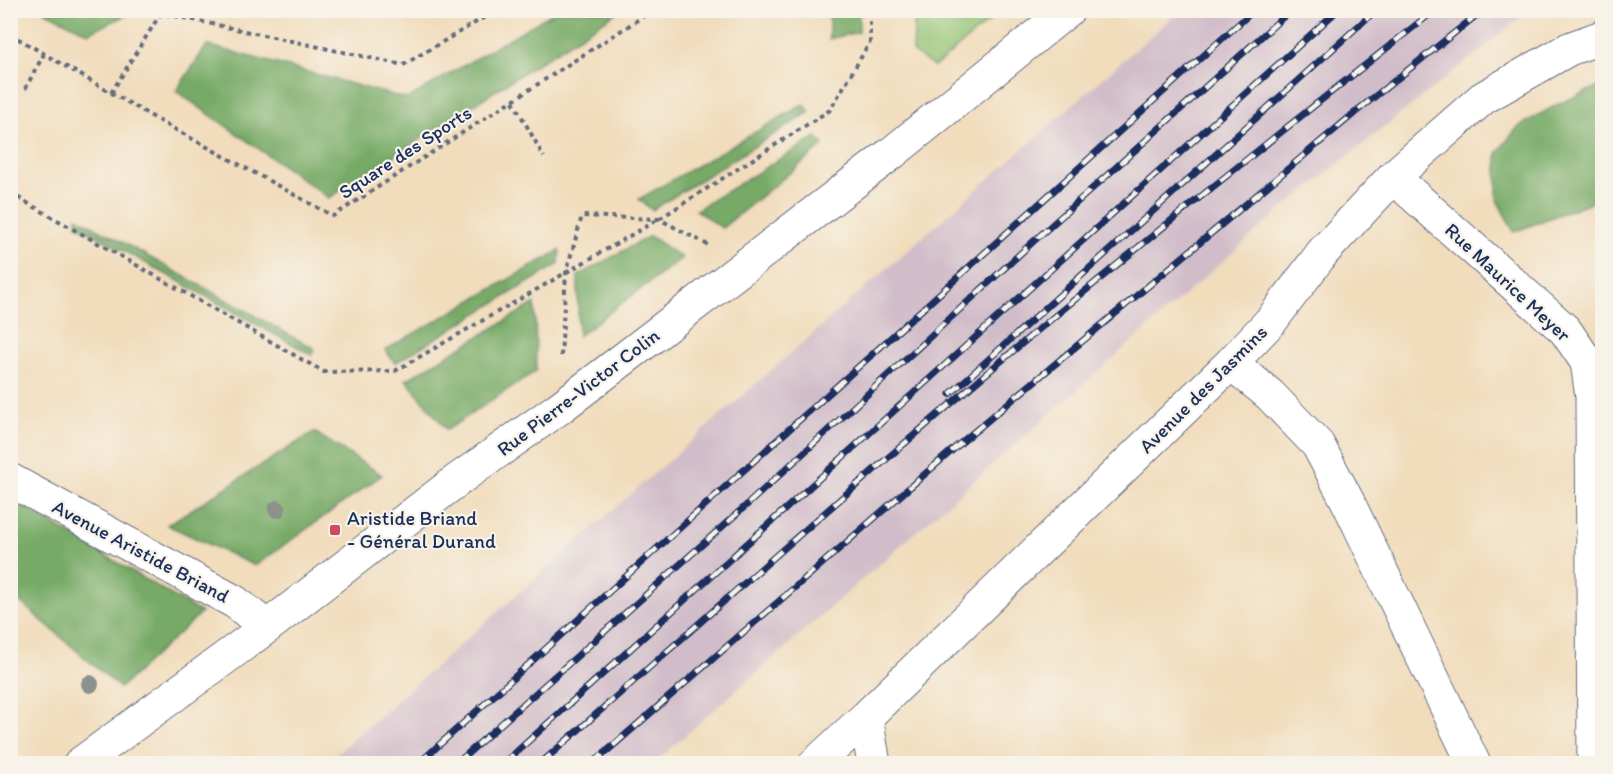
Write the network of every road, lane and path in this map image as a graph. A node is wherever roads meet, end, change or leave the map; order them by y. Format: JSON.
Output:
{"nodes":[{"id":1,"x":496,"y":10,"type":"edge"},
{"id":2,"x":653,"y":10,"type":"edge"},
{"id":3,"x":870,"y":10,"type":"edge"},
{"id":4,"x":1068,"y":10,"type":"edge"},
{"id":5,"x":10,"y":34,"type":"edge"},
{"id":6,"x":1602,"y":37,"type":"edge"},
{"id":7,"x":44,"y":54,"type":"junction"},
{"id":8,"x":25,"y":89,"type":"dead end"},
{"id":9,"x":111,"y":93,"type":"junction"},
{"id":10,"x":513,"y":101,"type":"junction"},
{"id":11,"x":544,"y":157,"type":"dead end"},
{"id":12,"x":1393,"y":177,"type":"junction"},
{"id":13,"x":10,"y":193,"type":"edge"},
{"id":14,"x":659,"y":219,"type":"junction"},
{"id":15,"x":746,"y":264,"type":"junction"},
{"id":16,"x":566,"y":273,"type":"junction"},
{"id":17,"x":1231,"y":363,"type":"junction"},
{"id":18,"x":558,"y":409,"type":"junction"},
{"id":19,"x":10,"y":480,"type":"edge"},
{"id":20,"x":267,"y":627,"type":"junction"},
{"id":21,"x":866,"y":717,"type":"junction"},
{"id":22,"x":80,"y":764,"type":"edge"},
{"id":23,"x":815,"y":764,"type":"edge"},
{"id":24,"x":874,"y":764,"type":"edge"},
{"id":25,"x":1474,"y":764,"type":"edge"},
{"id":26,"x":1594,"y":764,"type":"edge"}],
"edges":[{"from":1,"to":9,"type":"path"},
{"from":2,"to":10,"type":"path","name":"Square des Sports"},
{"from":3,"to":14,"type":"path"},
{"from":4,"to":15,"type":"street","name":"Rue Pierre-Victor Colin"},
{"from":5,"to":7,"type":"path","name":"Square des Sports"},
{"from":6,"to":12,"type":"street","name":"Avenue des Jasmins"},
{"from":7,"to":8,"type":"path"},
{"from":7,"to":9,"type":"path","name":"Square des Sports"},
{"from":9,"to":10,"type":"path","name":"Square des Sports"},
{"from":10,"to":11,"type":"path"},
{"from":12,"to":17,"type":"street","name":"Avenue des Jasmins"},
{"from":12,"to":26,"type":"street","name":"Rue Maurice Meyer"},
{"from":13,"to":16,"type":"path"},
{"from":14,"to":15,"type":"path"},
{"from":14,"to":16,"type":"path"},
{"from":14,"to":16,"type":"path"},
{"from":15,"to":18,"type":"street","name":"Rue Pierre-Victor Colin"},
{"from":16,"to":18,"type":"path"},
{"from":17,"to":21,"type":"street","name":"Avenue des Jasmins"},
{"from":17,"to":25,"type":"street"},
{"from":18,"to":20,"type":"street","name":"Rue Pierre-Victor Colin"},
{"from":19,"to":20,"type":"street","name":"Avenue Aristide Briand"},
{"from":20,"to":22,"type":"street","name":"Rue Pierre-Victor Colin"},
{"from":21,"to":23,"type":"street","name":"Avenue des Jasmins"},
{"from":21,"to":24,"type":"street"}]}
